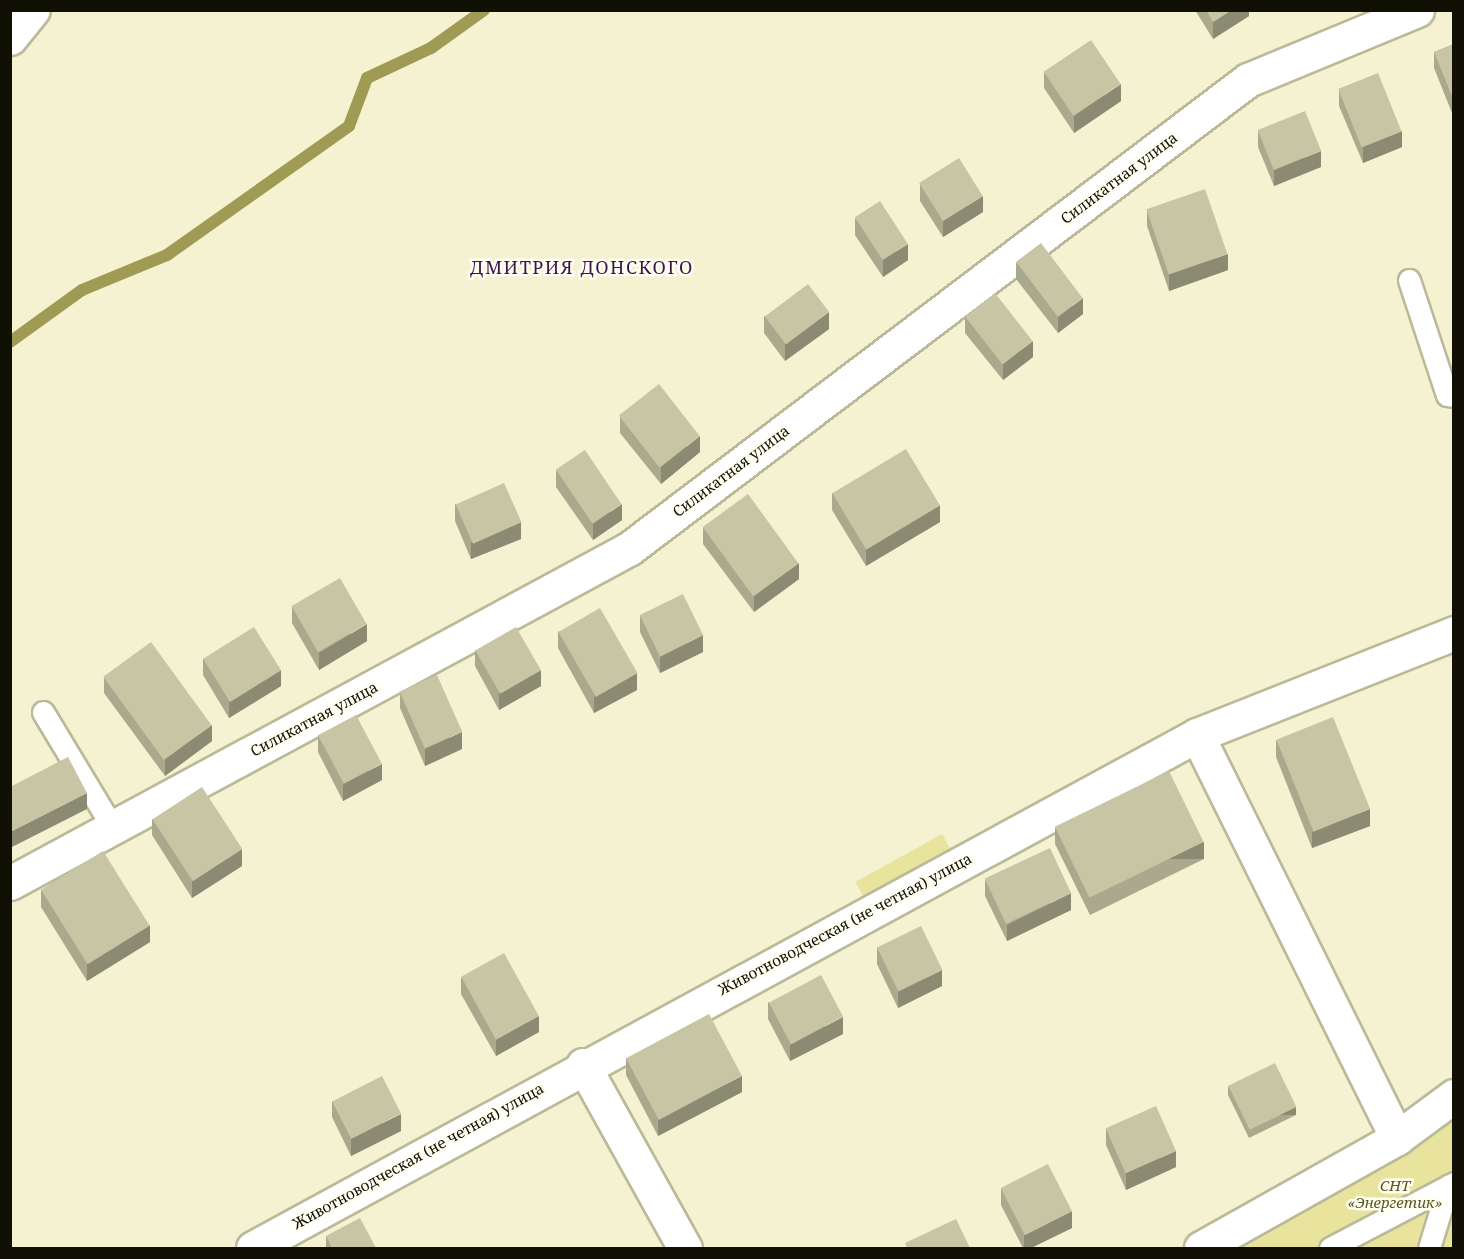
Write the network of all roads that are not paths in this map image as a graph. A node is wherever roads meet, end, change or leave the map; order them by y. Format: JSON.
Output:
{"nodes":[{"id":1,"x":33,"y":10,"type":"edge"},
{"id":2,"x":1417,"y":10,"type":"edge"},
{"id":3,"x":10,"y":38,"type":"edge"},
{"id":4,"x":1409,"y":280,"type":"dead end"},
{"id":5,"x":1454,"y":396,"type":"edge"},
{"id":6,"x":1454,"y":633,"type":"edge"},
{"id":7,"x":43,"y":712,"type":"dead end"},
{"id":8,"x":1197,"y":735,"type":"junction"},
{"id":9,"x":113,"y":828,"type":"junction"},
{"id":10,"x":10,"y":883,"type":"edge"},
{"id":11,"x":582,"y":1065,"type":"junction"},
{"id":12,"x":1454,"y":1096,"type":"edge"},
{"id":13,"x":1397,"y":1138,"type":"junction"},
{"id":14,"x":1451,"y":1185,"type":"edge"},
{"id":15,"x":253,"y":1248,"type":"edge"},
{"id":16,"x":685,"y":1248,"type":"edge"},
{"id":17,"x":1201,"y":1248,"type":"edge"},
{"id":18,"x":1330,"y":1248,"type":"edge"},
{"id":19,"x":1429,"y":1248,"type":"edge"}],
"edges":[{"from":1,"to":3,"type":"street"},
{"from":2,"to":9,"type":"street","name":"Силикатная улица"},
{"from":4,"to":5,"type":"lane"},
{"from":6,"to":8,"type":"street","name":"Животноводческая (не четная) улица"},
{"from":7,"to":9,"type":"lane"},
{"from":8,"to":11,"type":"street","name":"Животноводческая (не четная) улица"},
{"from":8,"to":13,"type":"street"},
{"from":9,"to":10,"type":"street","name":"Силикатная улица"},
{"from":11,"to":15,"type":"street","name":"Животноводческая (не четная) улица"},
{"from":11,"to":16,"type":"street"},
{"from":12,"to":13,"type":"street"},
{"from":13,"to":17,"type":"street"},
{"from":14,"to":18,"type":"lane"},
{"from":14,"to":19,"type":"lane"}]}
